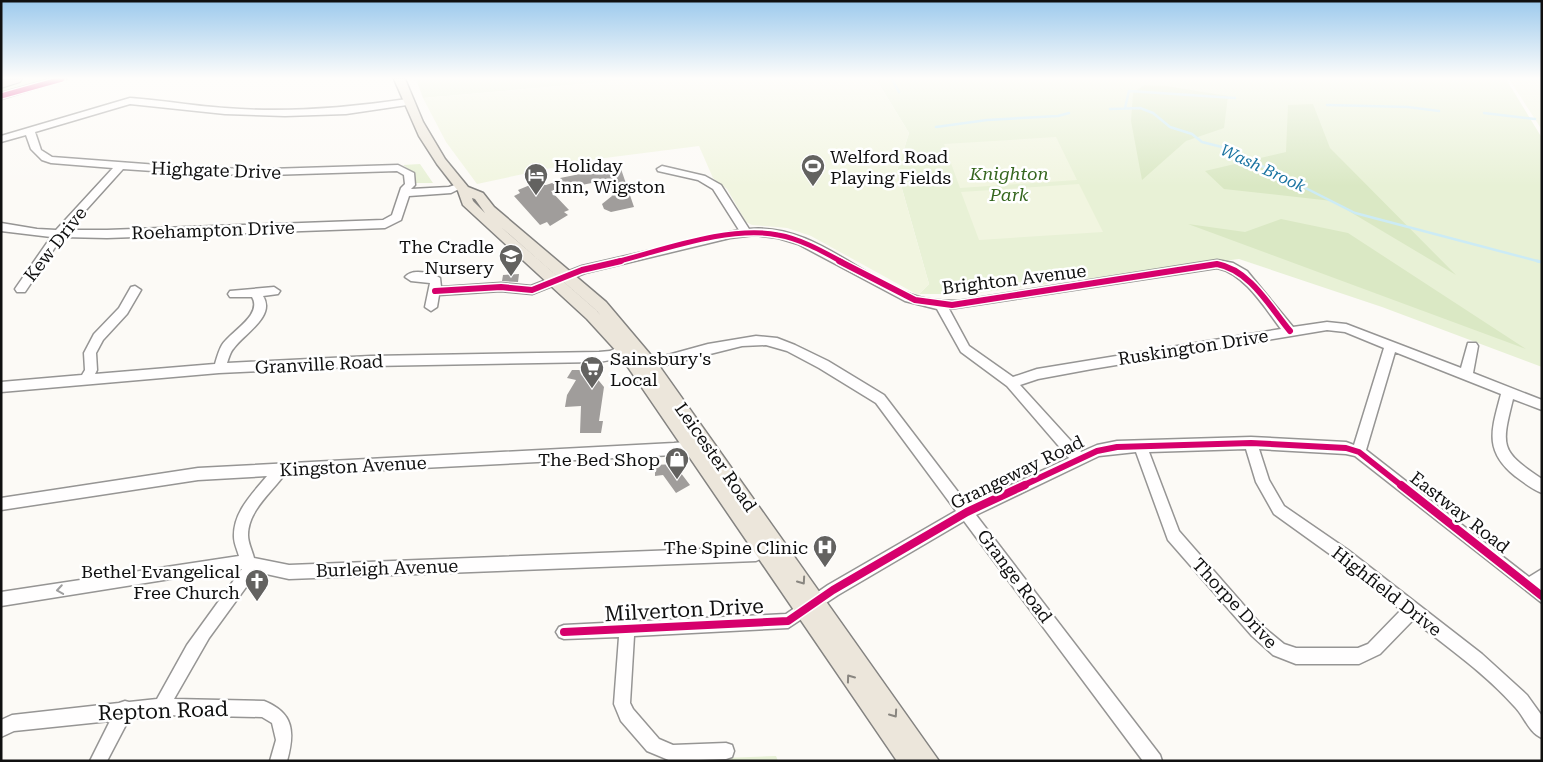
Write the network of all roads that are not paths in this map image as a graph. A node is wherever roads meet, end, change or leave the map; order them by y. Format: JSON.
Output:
{"nodes":[{"id":1,"x":83,"y":115,"type":"edge"},
{"id":2,"x":413,"y":115,"type":"edge"},
{"id":3,"x":30,"y":130,"type":"junction"},
{"id":4,"x":1,"y":139,"type":"edge"},
{"id":5,"x":120,"y":166,"type":"junction"},
{"id":6,"x":662,"y":169,"type":"dead end"},
{"id":7,"x":459,"y":185,"type":"junction"},
{"id":8,"x":407,"y":189,"type":"junction"},
{"id":9,"x":1,"y":227,"type":"edge"},
{"id":10,"x":745,"y":230,"type":"junction"},
{"id":11,"x":59,"y":234,"type":"junction"},
{"id":12,"x":407,"y":276,"type":"dead end"},
{"id":13,"x":560,"y":278,"type":"junction"},
{"id":14,"x":20,"y":289,"type":"dead end"},
{"id":15,"x":135,"y":290,"type":"dead end"},
{"id":16,"x":274,"y":291,"type":"dead end"},
{"id":17,"x":435,"y":292,"type":"junction"},
{"id":18,"x":255,"y":293,"type":"junction"},
{"id":19,"x":234,"y":294,"type":"dead end"},
{"id":20,"x":942,"y":305,"type":"junction"},
{"id":21,"x":431,"y":307,"type":"dead end"},
{"id":22,"x":1290,"y":331,"type":"junction"},
{"id":23,"x":1472,"y":346,"type":"dead end"},
{"id":24,"x":629,"y":347,"type":"junction"},
{"id":25,"x":1390,"y":347,"type":"junction"},
{"id":26,"x":650,"y":364,"type":"junction"},
{"id":27,"x":220,"y":368,"type":"junction"},
{"id":28,"x":1466,"y":376,"type":"junction"},
{"id":29,"x":86,"y":380,"type":"junction"},
{"id":30,"x":1011,"y":383,"type":"junction"},
{"id":31,"x":1,"y":387,"type":"edge"},
{"id":32,"x":1508,"y":392,"type":"junction"},
{"id":33,"x":1542,"y":405,"type":"edge"},
{"id":34,"x":698,"y":443,"type":"junction"},
{"id":35,"x":1251,"y":443,"type":"junction"},
{"id":36,"x":1140,"y":446,"type":"junction"},
{"id":37,"x":1359,"y":452,"type":"junction"},
{"id":38,"x":1078,"y":458,"type":"junction"},
{"id":39,"x":280,"y":470,"type":"junction"},
{"id":40,"x":1542,"y":487,"type":"edge"},
{"id":41,"x":1,"y":504,"type":"edge"},
{"id":42,"x":967,"y":512,"type":"junction"},
{"id":43,"x":769,"y":547,"type":"junction"},
{"id":44,"x":251,"y":563,"type":"junction"},
{"id":45,"x":1535,"y":581,"type":"edge"},
{"id":46,"x":1542,"y":596,"type":"edge"},
{"id":47,"x":1,"y":599,"type":"edge"},
{"id":48,"x":809,"y":606,"type":"junction"},
{"id":49,"x":1412,"y":610,"type":"junction"},
{"id":50,"x":627,"y":629,"type":"junction"},
{"id":51,"x":564,"y":632,"type":"dead end"},
{"id":52,"x":162,"y":707,"type":"junction"},
{"id":53,"x":125,"y":709,"type":"junction"},
{"id":54,"x":1,"y":729,"type":"edge"},
{"id":55,"x":1542,"y":730,"type":"edge"},
{"id":56,"x":726,"y":751,"type":"dead end"},
{"id":57,"x":98,"y":761,"type":"edge"},
{"id":58,"x":278,"y":761,"type":"edge"},
{"id":59,"x":909,"y":761,"type":"edge"},
{"id":60,"x":929,"y":761,"type":"edge"},
{"id":61,"x":1154,"y":761,"type":"edge"}],
"edges":[{"from":1,"to":3,"type":"street"},
{"from":2,"to":7,"type":"main road","name":"Leicester Road"},
{"from":3,"to":4,"type":"street"},
{"from":3,"to":5,"type":"street","name":"Highgate Drive"},
{"from":5,"to":8,"type":"street","name":"Highgate Drive"},
{"from":5,"to":11,"type":"street","name":"Kew Drive"},
{"from":6,"to":10,"type":"street"},
{"from":7,"to":8,"type":"street"},
{"from":7,"to":13,"type":"main road","name":"Leicester Road"},
{"from":8,"to":11,"type":"street","name":"Roehampton Drive"},
{"from":9,"to":11,"type":"street","name":"Roehampton Drive"},
{"from":10,"to":13,"type":"street","name":"Brighton Avenue"},
{"from":10,"to":20,"type":"street","name":"Brighton Avenue"},
{"from":11,"to":14,"type":"street","name":"Kew Drive"},
{"from":12,"to":17,"type":"street"},
{"from":13,"to":17,"type":"street","name":"Brighton Avenue"},
{"from":13,"to":24,"type":"main road","name":"Leicester Road"},
{"from":15,"to":29,"type":"street"},
{"from":16,"to":18,"type":"street"},
{"from":17,"to":21,"type":"street"},
{"from":18,"to":19,"type":"street"},
{"from":18,"to":27,"type":"street"},
{"from":20,"to":22,"type":"street","name":"Brighton Avenue"},
{"from":20,"to":30,"type":"street"},
{"from":22,"to":25,"type":"street","name":"Ruskington Drive"},
{"from":22,"to":30,"type":"street","name":"Ruskington Drive"},
{"from":23,"to":28,"type":"street"},
{"from":24,"to":26,"type":"main road","name":"Leicester Road"},
{"from":24,"to":27,"type":"street","name":"Granville Road"},
{"from":24,"to":34,"type":"main road","name":"Leicester Road"},
{"from":25,"to":28,"type":"street","name":"Ruskington Drive"},
{"from":25,"to":37,"type":"street"},
{"from":26,"to":34,"type":"main road","name":"Leicester Road"},
{"from":26,"to":42,"type":"street","name":"Grange Road"},
{"from":27,"to":29,"type":"street","name":"Granville Road"},
{"from":28,"to":32,"type":"street","name":"Ruskington Drive"},
{"from":29,"to":31,"type":"street","name":"Granville Road"},
{"from":30,"to":38,"type":"street"},
{"from":32,"to":33,"type":"street","name":"Ruskington Drive"},
{"from":32,"to":40,"type":"street"},
{"from":34,"to":39,"type":"street","name":"Kingston Avenue"},
{"from":34,"to":43,"type":"main road","name":"Leicester Road"},
{"from":35,"to":36,"type":"street","name":"Grangeway Road"},
{"from":35,"to":37,"type":"street","name":"Grangeway Road"},
{"from":35,"to":49,"type":"street","name":"Highfield Drive"},
{"from":36,"to":38,"type":"street","name":"Grangeway Road"},
{"from":36,"to":49,"type":"street","name":"Thorpe Drive"},
{"from":37,"to":45,"type":"street","name":"Eastway Road"},
{"from":38,"to":42,"type":"street","name":"Grangeway Road"},
{"from":39,"to":41,"type":"street","name":"Kingston Avenue"},
{"from":39,"to":44,"type":"street"},
{"from":42,"to":48,"type":"street","name":"Grangeway Road"},
{"from":42,"to":61,"type":"street","name":"Grange Road"},
{"from":43,"to":44,"type":"street","name":"Burleigh Avenue"},
{"from":43,"to":48,"type":"main road","name":"Leicester Road"},
{"from":44,"to":47,"type":"street","name":"Burleigh Avenue","one_way":true},
{"from":44,"to":52,"type":"street"},
{"from":45,"to":46,"type":"street","name":"Eastway Road"},
{"from":48,"to":50,"type":"street","name":"Milverton Drive"},
{"from":59,"to":48,"type":"main road","name":"Leicester Road","one_way":true},
{"from":48,"to":60,"type":"main road","name":"Leicester Road","one_way":true},
{"from":49,"to":55,"type":"street","name":"Highfield Drive"},
{"from":50,"to":51,"type":"street","name":"Milverton Drive"},
{"from":50,"to":56,"type":"street"},
{"from":52,"to":53,"type":"street","name":"Repton Road"},
{"from":52,"to":58,"type":"street","name":"Repton Road"},
{"from":53,"to":54,"type":"street","name":"Repton Road"},
{"from":53,"to":57,"type":"street"}]}
